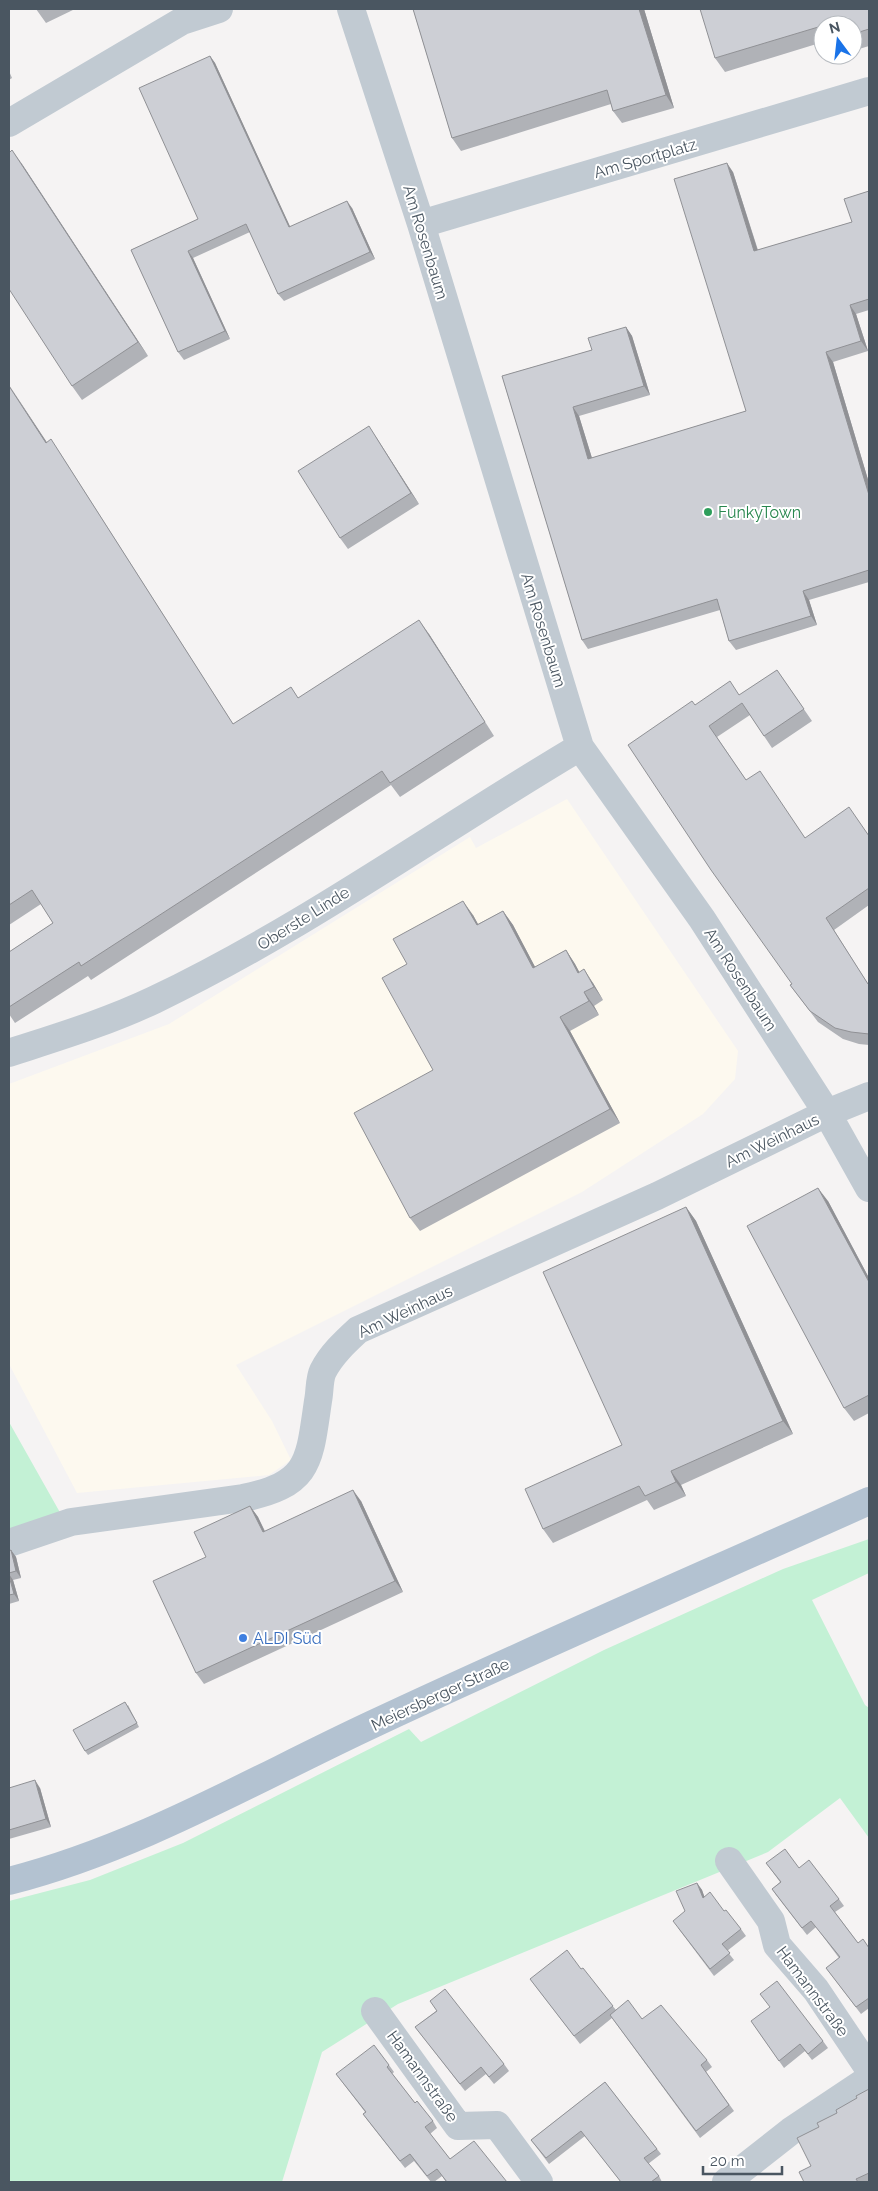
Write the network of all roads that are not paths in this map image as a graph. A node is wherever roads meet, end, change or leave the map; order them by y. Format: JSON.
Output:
{"nodes":[{"id":1,"x":219,"y":9,"type":"edge"},
{"id":2,"x":351,"y":9,"type":"edge"},
{"id":3,"x":869,"y":91,"type":"edge"},
{"id":4,"x":9,"y":123,"type":"edge"},
{"id":5,"x":420,"y":224,"type":"junction"},
{"id":6,"x":580,"y":747,"type":"junction"},
{"id":7,"x":9,"y":1053,"type":"edge"},
{"id":8,"x":869,"y":1096,"type":"edge"},
{"id":9,"x":827,"y":1113,"type":"junction"},
{"id":10,"x":869,"y":1188,"type":"edge"},
{"id":11,"x":869,"y":1501,"type":"edge"},
{"id":12,"x":9,"y":1543,"type":"edge"},
{"id":13,"x":729,"y":1861,"type":"dead end"},
{"id":14,"x":9,"y":1880,"type":"edge"},
{"id":15,"x":375,"y":2010,"type":"dead end"},
{"id":16,"x":869,"y":2069,"type":"edge"},
{"id":17,"x":869,"y":2079,"type":"edge"},
{"id":18,"x":539,"y":2182,"type":"edge"},
{"id":19,"x":726,"y":2182,"type":"edge"}],
"edges":[{"from":1,"to":4,"type":"street"},
{"from":2,"to":5,"type":"street","name":"Am Rosenbaum"},
{"from":3,"to":5,"type":"street","name":"Am Sportplatz"},
{"from":5,"to":6,"type":"street","name":"Am Rosenbaum"},
{"from":6,"to":7,"type":"street","name":"Oberste Linde"},
{"from":6,"to":9,"type":"street","name":"Am Rosenbaum"},
{"from":8,"to":9,"type":"street","name":"Am Weinhaus"},
{"from":9,"to":10,"type":"street","name":"Am Rosenbaum"},
{"from":9,"to":12,"type":"street","name":"Am Weinhaus"},
{"from":11,"to":14,"type":"main road","name":"Meiersberger Straße"},
{"from":13,"to":16,"type":"street","name":"Hamannstraße"},
{"from":15,"to":18,"type":"street","name":"Hamannstraße"},
{"from":17,"to":19,"type":"street"}]}
